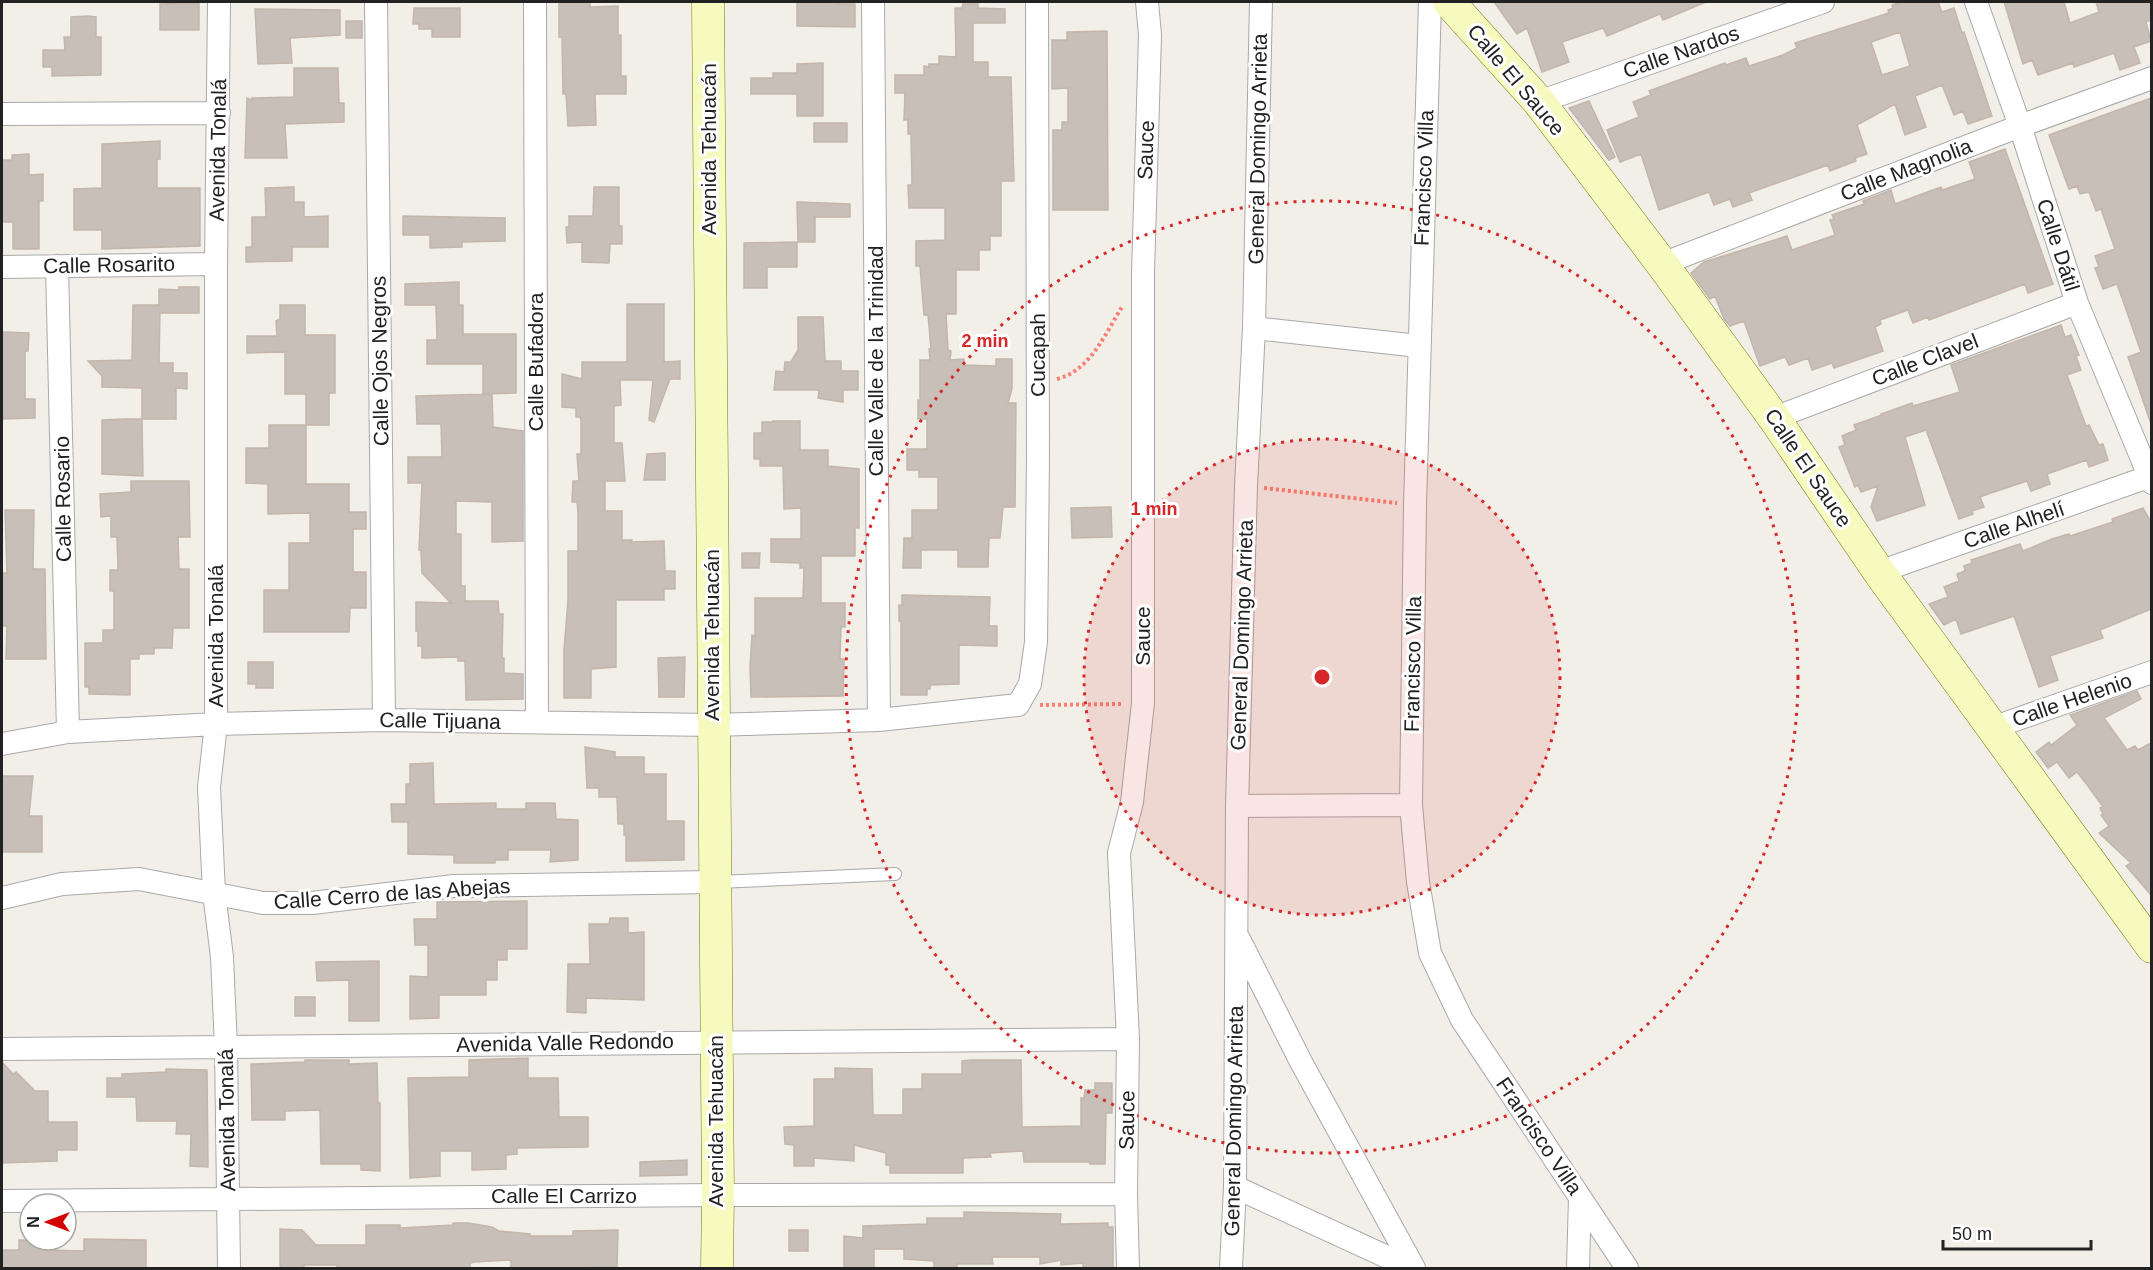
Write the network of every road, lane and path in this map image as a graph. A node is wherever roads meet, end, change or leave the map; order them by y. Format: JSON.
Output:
{"nodes":[{"id":1,"x":219,"y":2,"type":"edge"},
{"id":2,"x":376,"y":2,"type":"edge"},
{"id":3,"x":535,"y":2,"type":"edge"},
{"id":4,"x":708,"y":2,"type":"edge"},
{"id":5,"x":873,"y":2,"type":"edge"},
{"id":6,"x":1037,"y":2,"type":"edge"},
{"id":7,"x":1147,"y":2,"type":"edge"},
{"id":8,"x":1261,"y":2,"type":"edge"},
{"id":9,"x":1430,"y":2,"type":"edge"},
{"id":10,"x":1449,"y":2,"type":"edge"},
{"id":11,"x":1823,"y":2,"type":"edge"},
{"id":12,"x":1976,"y":2,"type":"edge"},
{"id":13,"x":2151,"y":78,"type":"edge"},
{"id":14,"x":1539,"y":102,"type":"junction"},
{"id":15,"x":219,"y":112,"type":"junction"},
{"id":16,"x":2,"y":114,"type":"edge"},
{"id":17,"x":2020,"y":126,"type":"junction"},
{"id":18,"x":216,"y":264,"type":"junction"},
{"id":19,"x":1662,"y":264,"type":"junction"},
{"id":20,"x":57,"y":266,"type":"junction"},
{"id":21,"x":2,"y":267,"type":"edge"},
{"id":22,"x":1143,"y":273,"type":"junction"},
{"id":23,"x":2077,"y":303,"type":"junction"},
{"id":24,"x":1254,"y":328,"type":"junction"},
{"id":25,"x":1419,"y":346,"type":"junction"},
{"id":26,"x":1038,"y":383,"type":"junction"},
{"id":27,"x":1774,"y":418,"type":"junction"},
{"id":28,"x":2150,"y":480,"type":"edge"},
{"id":29,"x":1246,"y":486,"type":"junction"},
{"id":30,"x":1415,"y":505,"type":"junction"},
{"id":31,"x":1879,"y":572,"type":"junction"},
{"id":32,"x":2151,"y":672,"type":"edge"},
{"id":33,"x":1143,"y":703,"type":"junction"},
{"id":34,"x":1018,"y":705,"type":"junction"},
{"id":35,"x":384,"y":720,"type":"junction"},
{"id":36,"x":879,"y":720,"type":"junction"},
{"id":37,"x":537,"y":722,"type":"junction"},
{"id":38,"x":216,"y":724,"type":"junction"},
{"id":39,"x":712,"y":725,"type":"junction"},
{"id":40,"x":1992,"y":728,"type":"junction"},
{"id":41,"x":68,"y":732,"type":"junction"},
{"id":42,"x":2,"y":744,"type":"edge"},
{"id":43,"x":1411,"y":805,"type":"junction"},
{"id":44,"x":1237,"y":806,"type":"junction"},
{"id":45,"x":895,"y":874,"type":"dead end"},
{"id":46,"x":714,"y":882,"type":"junction"},
{"id":47,"x":213,"y":893,"type":"junction"},
{"id":48,"x":2,"y":898,"type":"edge"},
{"id":49,"x":1237,"y":935,"type":"junction"},
{"id":50,"x":2151,"y":947,"type":"edge"},
{"id":51,"x":1128,"y":1039,"type":"junction"},
{"id":52,"x":716,"y":1042,"type":"junction"},
{"id":53,"x":226,"y":1047,"type":"junction"},
{"id":54,"x":2,"y":1049,"type":"edge"},
{"id":55,"x":1234,"y":1187,"type":"junction"},
{"id":56,"x":1126,"y":1194,"type":"junction"},
{"id":57,"x":718,"y":1195,"type":"junction"},
{"id":58,"x":1580,"y":1197,"type":"junction"},
{"id":59,"x":229,"y":1199,"type":"junction"},
{"id":60,"x":2,"y":1201,"type":"edge"},
{"id":61,"x":229,"y":1269,"type":"edge"},
{"id":62,"x":717,"y":1269,"type":"edge"},
{"id":63,"x":1128,"y":1269,"type":"edge"},
{"id":64,"x":1231,"y":1269,"type":"edge"},
{"id":65,"x":1412,"y":1269,"type":"edge"},
{"id":66,"x":1578,"y":1269,"type":"edge"},
{"id":67,"x":1627,"y":1269,"type":"edge"}],
"edges":[{"from":1,"to":15,"type":"street","name":"Avenida Tonalá"},
{"from":2,"to":35,"type":"street","name":"Calle Ojos Negros"},
{"from":3,"to":37,"type":"street","name":"Calle Bufadora"},
{"from":4,"to":39,"type":"street","name":"Avenida Tehuacán"},
{"from":5,"to":36,"type":"street","name":"Calle Valle de la Trinidad"},
{"from":6,"to":26,"type":"street","name":"Cucapah"},
{"from":7,"to":22,"type":"street","name":"Sauce"},
{"from":8,"to":24,"type":"street","name":"General Domingo Arrieta"},
{"from":9,"to":25,"type":"street","name":"Francisco Villa"},
{"from":10,"to":14,"type":"street","name":"Calle El Sauce"},
{"from":11,"to":14,"type":"street","name":"Calle Nardos"},
{"from":12,"to":17,"type":"street","name":"Calle Dátil"},
{"from":13,"to":17,"type":"street","name":"Calle Magnolia"},
{"from":14,"to":19,"type":"street","name":"Calle El Sauce"},
{"from":15,"to":16,"type":"street"},
{"from":15,"to":18,"type":"street","name":"Avenida Tonalá"},
{"from":17,"to":19,"type":"street","name":"Calle Magnolia"},
{"from":17,"to":23,"type":"street","name":"Calle Dátil"},
{"from":18,"to":20,"type":"street","name":"Calle Rosarito"},
{"from":18,"to":38,"type":"street","name":"Avenida Tonalá"},
{"from":19,"to":27,"type":"street","name":"Calle El Sauce"},
{"from":20,"to":21,"type":"street","name":"Calle Rosarito"},
{"from":20,"to":41,"type":"street","name":"Calle Rosario"},
{"from":22,"to":26,"type":"path"},
{"from":22,"to":33,"type":"street","name":"Sauce"},
{"from":23,"to":27,"type":"street","name":"Calle Clavel"},
{"from":23,"to":28,"type":"street","name":"Calle Dátil"},
{"from":24,"to":25,"type":"street"},
{"from":24,"to":29,"type":"street","name":"General Domingo Arrieta"},
{"from":25,"to":30,"type":"street","name":"Francisco Villa"},
{"from":26,"to":34,"type":"street","name":"Cucapah"},
{"from":27,"to":31,"type":"street","name":"Calle El Sauce"},
{"from":28,"to":31,"type":"street","name":"Calle Alhelí"},
{"from":29,"to":30,"type":"path"},
{"from":29,"to":44,"type":"street","name":"General Domingo Arrieta"},
{"from":30,"to":43,"type":"street","name":"Francisco Villa"},
{"from":31,"to":40,"type":"street","name":"Calle El Sauce"},
{"from":32,"to":40,"type":"street","name":"Calle Helenio"},
{"from":33,"to":34,"type":"path"},
{"from":33,"to":51,"type":"street","name":"Sauce"},
{"from":34,"to":36,"type":"street","name":"Calle Tijuana"},
{"from":35,"to":37,"type":"street","name":"Calle Tijuana"},
{"from":35,"to":38,"type":"street","name":"Calle Tijuana"},
{"from":36,"to":39,"type":"street","name":"Calle Tijuana"},
{"from":37,"to":39,"type":"street","name":"Calle Tijuana"},
{"from":38,"to":41,"type":"street","name":"Calle Tijuana"},
{"from":38,"to":47,"type":"street","name":"Avenida Tonalá"},
{"from":39,"to":46,"type":"street","name":"Avenida Tehuacán"},
{"from":40,"to":50,"type":"street","name":"Calle El Sauce"},
{"from":41,"to":42,"type":"street","name":"Calle Tijuana"},
{"from":43,"to":44,"type":"street"},
{"from":43,"to":58,"type":"street","name":"Francisco Villa"},
{"from":44,"to":49,"type":"street","name":"General Domingo Arrieta"},
{"from":45,"to":46,"type":"lane"},
{"from":46,"to":47,"type":"street","name":"Calle Cerro de las Abejas"},
{"from":46,"to":52,"type":"street","name":"Avenida Tehuacán"},
{"from":47,"to":48,"type":"street","name":"Calle Cerro de las Abejas"},
{"from":47,"to":53,"type":"street","name":"Avenida Tonalá"},
{"from":49,"to":55,"type":"street","name":"General Domingo Arrieta"},
{"from":49,"to":65,"type":"street"},
{"from":51,"to":52,"type":"street","name":"Avenida Valle Redondo"},
{"from":51,"to":56,"type":"street","name":"Sauce"},
{"from":52,"to":53,"type":"street","name":"Avenida Valle Redondo"},
{"from":52,"to":57,"type":"street","name":"Avenida Tehuacán"},
{"from":53,"to":54,"type":"street","name":"Avenida Valle Redondo"},
{"from":53,"to":59,"type":"street","name":"Avenida Tonalá"},
{"from":55,"to":64,"type":"street","name":"General Domingo Arrieta"},
{"from":55,"to":65,"type":"street"},
{"from":56,"to":57,"type":"street","name":"Calle El Carrizo"},
{"from":56,"to":63,"type":"street","name":"Sauce"},
{"from":57,"to":59,"type":"street","name":"Calle El Carrizo"},
{"from":57,"to":62,"type":"street","name":"Avenida Tehuacán"},
{"from":58,"to":66,"type":"street"},
{"from":58,"to":67,"type":"street","name":"Francisco Villa"},
{"from":59,"to":60,"type":"street","name":"Calle El Carrizo"},
{"from":59,"to":61,"type":"street","name":"Avenida Tonalá"}]}
